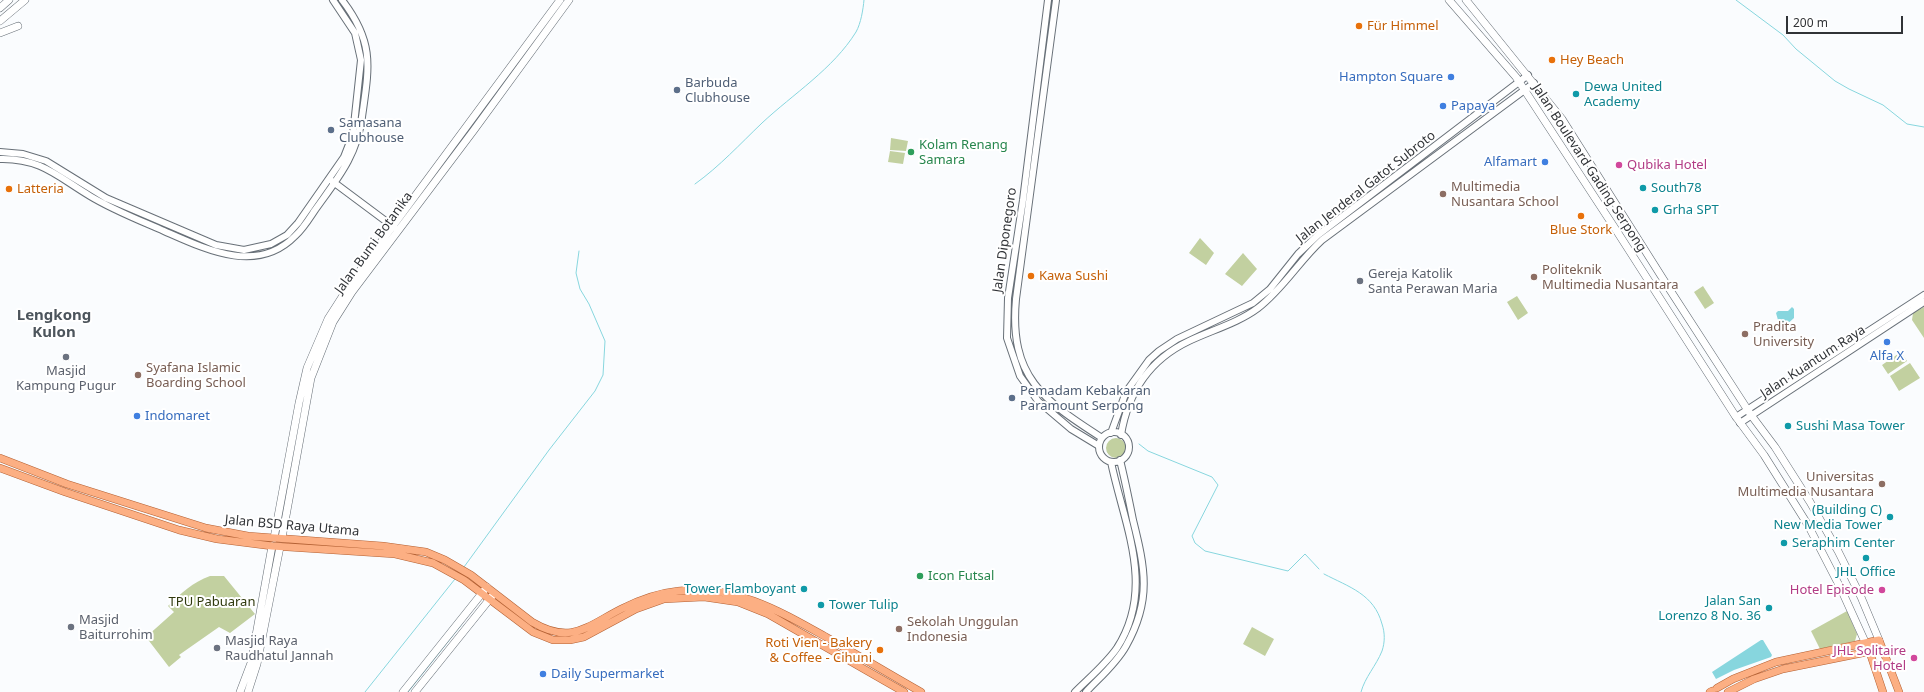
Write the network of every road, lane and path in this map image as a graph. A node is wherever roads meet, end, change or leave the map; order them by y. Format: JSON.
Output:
{"nodes":[{"id":1,"x":9,"y":0,"type":"edge"},
{"id":2,"x":25,"y":0,"type":"edge"},
{"id":3,"x":333,"y":0,"type":"edge"},
{"id":4,"x":342,"y":0,"type":"edge"},
{"id":5,"x":560,"y":0,"type":"edge"},
{"id":6,"x":569,"y":0,"type":"edge"},
{"id":7,"x":1048,"y":0,"type":"edge"},
{"id":8,"x":1056,"y":0,"type":"edge"},
{"id":9,"x":1450,"y":0,"type":"edge"},
{"id":10,"x":1466,"y":0,"type":"edge"},
{"id":11,"x":0,"y":8,"type":"edge"},
{"id":12,"x":0,"y":21,"type":"edge"},
{"id":13,"x":18,"y":26,"type":"dead end"},
{"id":14,"x":0,"y":33,"type":"edge"},
{"id":15,"x":1528,"y":75,"type":"junction"},
{"id":16,"x":1518,"y":83,"type":"junction"},
{"id":17,"x":1534,"y":83,"type":"junction"},
{"id":18,"x":1524,"y":90,"type":"junction"},
{"id":19,"x":471,"y":128,"type":"junction"},
{"id":20,"x":1031,"y":138,"type":"junction"},
{"id":21,"x":1038,"y":139,"type":"junction"},
{"id":22,"x":0,"y":152,"type":"edge"},
{"id":23,"x":0,"y":159,"type":"edge"},
{"id":24,"x":332,"y":181,"type":"junction"},
{"id":25,"x":92,"y":190,"type":"junction"},
{"id":26,"x":88,"y":196,"type":"junction"},
{"id":27,"x":1026,"y":200,"type":"junction"},
{"id":28,"x":396,"y":228,"type":"junction"},
{"id":29,"x":1924,"y":295,"type":"edge"},
{"id":30,"x":1008,"y":298,"type":"junction"},
{"id":31,"x":1016,"y":299,"type":"junction"},
{"id":32,"x":1924,"y":302,"type":"edge"},
{"id":33,"x":1019,"y":353,"type":"junction"},
{"id":34,"x":1011,"y":354,"type":"junction"},
{"id":35,"x":1750,"y":412,"type":"junction"},
{"id":36,"x":1738,"y":420,"type":"junction"},
{"id":37,"x":1111,"y":433,"type":"junction"},
{"id":38,"x":1122,"y":435,"type":"junction"},
{"id":39,"x":1102,"y":438,"type":"junction"},
{"id":40,"x":1099,"y":446,"type":"junction"},
{"id":41,"x":0,"y":458,"type":"edge"},
{"id":42,"x":1120,"y":460,"type":"junction"},
{"id":43,"x":1111,"y":462,"type":"junction"},
{"id":44,"x":0,"y":468,"type":"edge"},
{"id":45,"x":68,"y":484,"type":"junction"},
{"id":46,"x":65,"y":492,"type":"junction"},
{"id":47,"x":1810,"y":502,"type":"junction"},
{"id":48,"x":1808,"y":525,"type":"junction"},
{"id":49,"x":1826,"y":528,"type":"junction"},
{"id":50,"x":278,"y":538,"type":"junction"},
{"id":51,"x":272,"y":546,"type":"junction"},
{"id":52,"x":280,"y":547,"type":"junction"},
{"id":53,"x":1823,"y":553,"type":"junction"},
{"id":54,"x":486,"y":587,"type":"junction"},
{"id":55,"x":481,"y":593,"type":"junction"},
{"id":56,"x":495,"y":593,"type":"junction"},
{"id":57,"x":664,"y":596,"type":"junction"},
{"id":58,"x":490,"y":600,"type":"junction"},
{"id":59,"x":1132,"y":611,"type":"junction"},
{"id":60,"x":1140,"y":613,"type":"junction"},
{"id":61,"x":1879,"y":640,"type":"junction"},
{"id":62,"x":258,"y":643,"type":"junction"},
{"id":63,"x":1866,"y":644,"type":"junction"},
{"id":64,"x":1882,"y":649,"type":"junction"},
{"id":65,"x":1870,"y":652,"type":"junction"},
{"id":66,"x":1077,"y":691,"type":"edge"},
{"id":67,"x":1713,"y":691,"type":"edge"},
{"id":68,"x":240,"y":692,"type":"edge"},
{"id":69,"x":248,"y":692,"type":"edge"},
{"id":70,"x":403,"y":692,"type":"edge"},
{"id":71,"x":415,"y":692,"type":"edge"},
{"id":72,"x":904,"y":692,"type":"edge"},
{"id":73,"x":921,"y":692,"type":"edge"},
{"id":74,"x":1086,"y":692,"type":"edge"},
{"id":75,"x":1728,"y":692,"type":"edge"},
{"id":76,"x":1883,"y":692,"type":"edge"},
{"id":77,"x":1899,"y":692,"type":"edge"}],
"edges":[{"from":1,"to":11,"type":"main road"},
{"from":2,"to":12,"type":"main road"},
{"from":3,"to":24,"type":"street"},
{"from":4,"to":24,"type":"street"},
{"from":5,"to":19,"type":"main road","name":"Jalan Bumi Botanika"},
{"from":6,"to":19,"type":"main road","name":"Jalan Bumi Botanika"},
{"from":7,"to":20,"type":"street","name":"Jalan Diponegoro"},
{"from":8,"to":21,"type":"street","name":"Jalan Diponegoro"},
{"from":9,"to":16,"type":"main road","name":"Jalan Boulevard Gading Serpong"},
{"from":10,"to":15,"type":"main road","name":"Jalan Boulevard Gading Serpong"},
{"from":13,"to":14,"type":"main road"},
{"from":15,"to":16,"type":"street","name":"Jalan Jenderal Gatot Subroto"},
{"from":15,"to":17,"type":"main road","name":"Jalan Boulevard Gading Serpong"},
{"from":16,"to":18,"type":"main road","name":"Jalan Boulevard Gading Serpong"},
{"from":16,"to":37,"type":"street","name":"Jalan Jenderal Gatot Subroto"},
{"from":17,"to":18,"type":"street","name":"Jalan Jenderal Gatot Subroto"},
{"from":17,"to":35,"type":"main road","name":"Jalan Boulevard Gading Serpong"},
{"from":18,"to":36,"type":"main road","name":"Jalan Boulevard Gading Serpong"},
{"from":18,"to":38,"type":"street","name":"Jalan Jenderal Gatot Subroto"},
{"from":19,"to":28,"type":"main road","name":"Jalan Bumi Botanika"},
{"from":20,"to":21,"type":"street"},
{"from":20,"to":27,"type":"street","name":"Jalan Diponegoro"},
{"from":21,"to":27,"type":"street","name":"Jalan Diponegoro"},
{"from":22,"to":25,"type":"street"},
{"from":23,"to":26,"type":"street"},
{"from":24,"to":25,"type":"street"},
{"from":24,"to":26,"type":"street"},
{"from":24,"to":28,"type":"street"},
{"from":25,"to":26,"type":"street"},
{"from":27,"to":30,"type":"street","name":"Jalan Diponegoro"},
{"from":27,"to":31,"type":"street","name":"Jalan Diponegoro"},
{"from":28,"to":50,"type":"main road","name":"Jalan Bumi Botanika"},
{"from":29,"to":35,"type":"street","name":"Jalan Kuantum Raya"},
{"from":30,"to":31,"type":"street"},
{"from":30,"to":34,"type":"street","name":"Jalan Diponegoro"},
{"from":31,"to":33,"type":"street","name":"Jalan Diponegoro"},
{"from":32,"to":35,"type":"street","name":"Jalan Kuantum Raya"},
{"from":33,"to":34,"type":"street"},
{"from":33,"to":39,"type":"street","name":"Jalan Diponegoro"},
{"from":34,"to":40,"type":"street","name":"Jalan Diponegoro"},
{"from":35,"to":36,"type":"street","name":"Jalan Kuantum Raya"},
{"from":35,"to":47,"type":"main road","name":"Jalan Boulevard Gading Serpong"},
{"from":36,"to":48,"type":"main road","name":"Jalan Boulevard Gading Serpong"},
{"from":37,"to":38,"type":"street"},
{"from":37,"to":39,"type":"street"},
{"from":38,"to":42,"type":"street"},
{"from":39,"to":40,"type":"street"},
{"from":40,"to":43,"type":"street"},
{"from":41,"to":45,"type":"main road","name":"Jalan BSD Raya Utama"},
{"from":42,"to":43,"type":"street"},
{"from":42,"to":60,"type":"street"},
{"from":43,"to":59,"type":"street"},
{"from":44,"to":46,"type":"main road","name":"Jalan BSD Raya Utama"},
{"from":45,"to":46,"type":"main road"},
{"from":45,"to":50,"type":"main road","name":"Jalan BSD Raya Utama"},
{"from":46,"to":51,"type":"main road","name":"Jalan BSD Raya Utama"},
{"from":47,"to":48,"type":"main road"},
{"from":47,"to":49,"type":"main road","name":"Jalan Boulevard Gading Serpong"},
{"from":48,"to":53,"type":"main road","name":"Jalan Boulevard Gading Serpong"},
{"from":49,"to":53,"type":"main road"},
{"from":49,"to":61,"type":"main road","name":"Jalan Boulevard Gading Serpong"},
{"from":50,"to":54,"type":"main road","name":"Jalan BSD Raya Utama"},
{"from":51,"to":52,"type":"main road","name":"Jalan BSD Raya Utama"},
{"from":51,"to":62,"type":"main road"},
{"from":52,"to":55,"type":"main road","name":"Jalan BSD Raya Utama"},
{"from":52,"to":62,"type":"main road"},
{"from":53,"to":63,"type":"main road","name":"Jalan Boulevard Gading Serpong"},
{"from":54,"to":55,"type":"main road"},
{"from":54,"to":56,"type":"main road","name":"Jalan BSD Raya Utama"},
{"from":55,"to":58,"type":"main road","name":"Jalan BSD Raya Utama"},
{"from":55,"to":70,"type":"main road"},
{"from":56,"to":57,"type":"main road","name":"Jalan BSD Raya Utama"},
{"from":56,"to":58,"type":"main road"},
{"from":57,"to":58,"type":"main road","name":"Jalan BSD Raya Utama"},
{"from":57,"to":72,"type":"main road"},
{"from":57,"to":73,"type":"main road"},
{"from":58,"to":71,"type":"main road"},
{"from":59,"to":60,"type":"street"},
{"from":59,"to":66,"type":"street"},
{"from":60,"to":74,"type":"street"},
{"from":61,"to":63,"type":"main road"},
{"from":61,"to":64,"type":"main road","name":"Jalan Boulevard Gading Serpong"},
{"from":62,"to":68,"type":"main road"},
{"from":62,"to":69,"type":"main road"},
{"from":63,"to":65,"type":"main road","name":"Jalan Boulevard Gading Serpong"},
{"from":63,"to":67,"type":"main road"},
{"from":64,"to":65,"type":"main road"},
{"from":64,"to":77,"type":"main road","name":"Jalan Boulevard Gading Serpong"},
{"from":65,"to":75,"type":"main road"},
{"from":65,"to":76,"type":"main road","name":"Jalan Boulevard Gading Serpong"}]}
